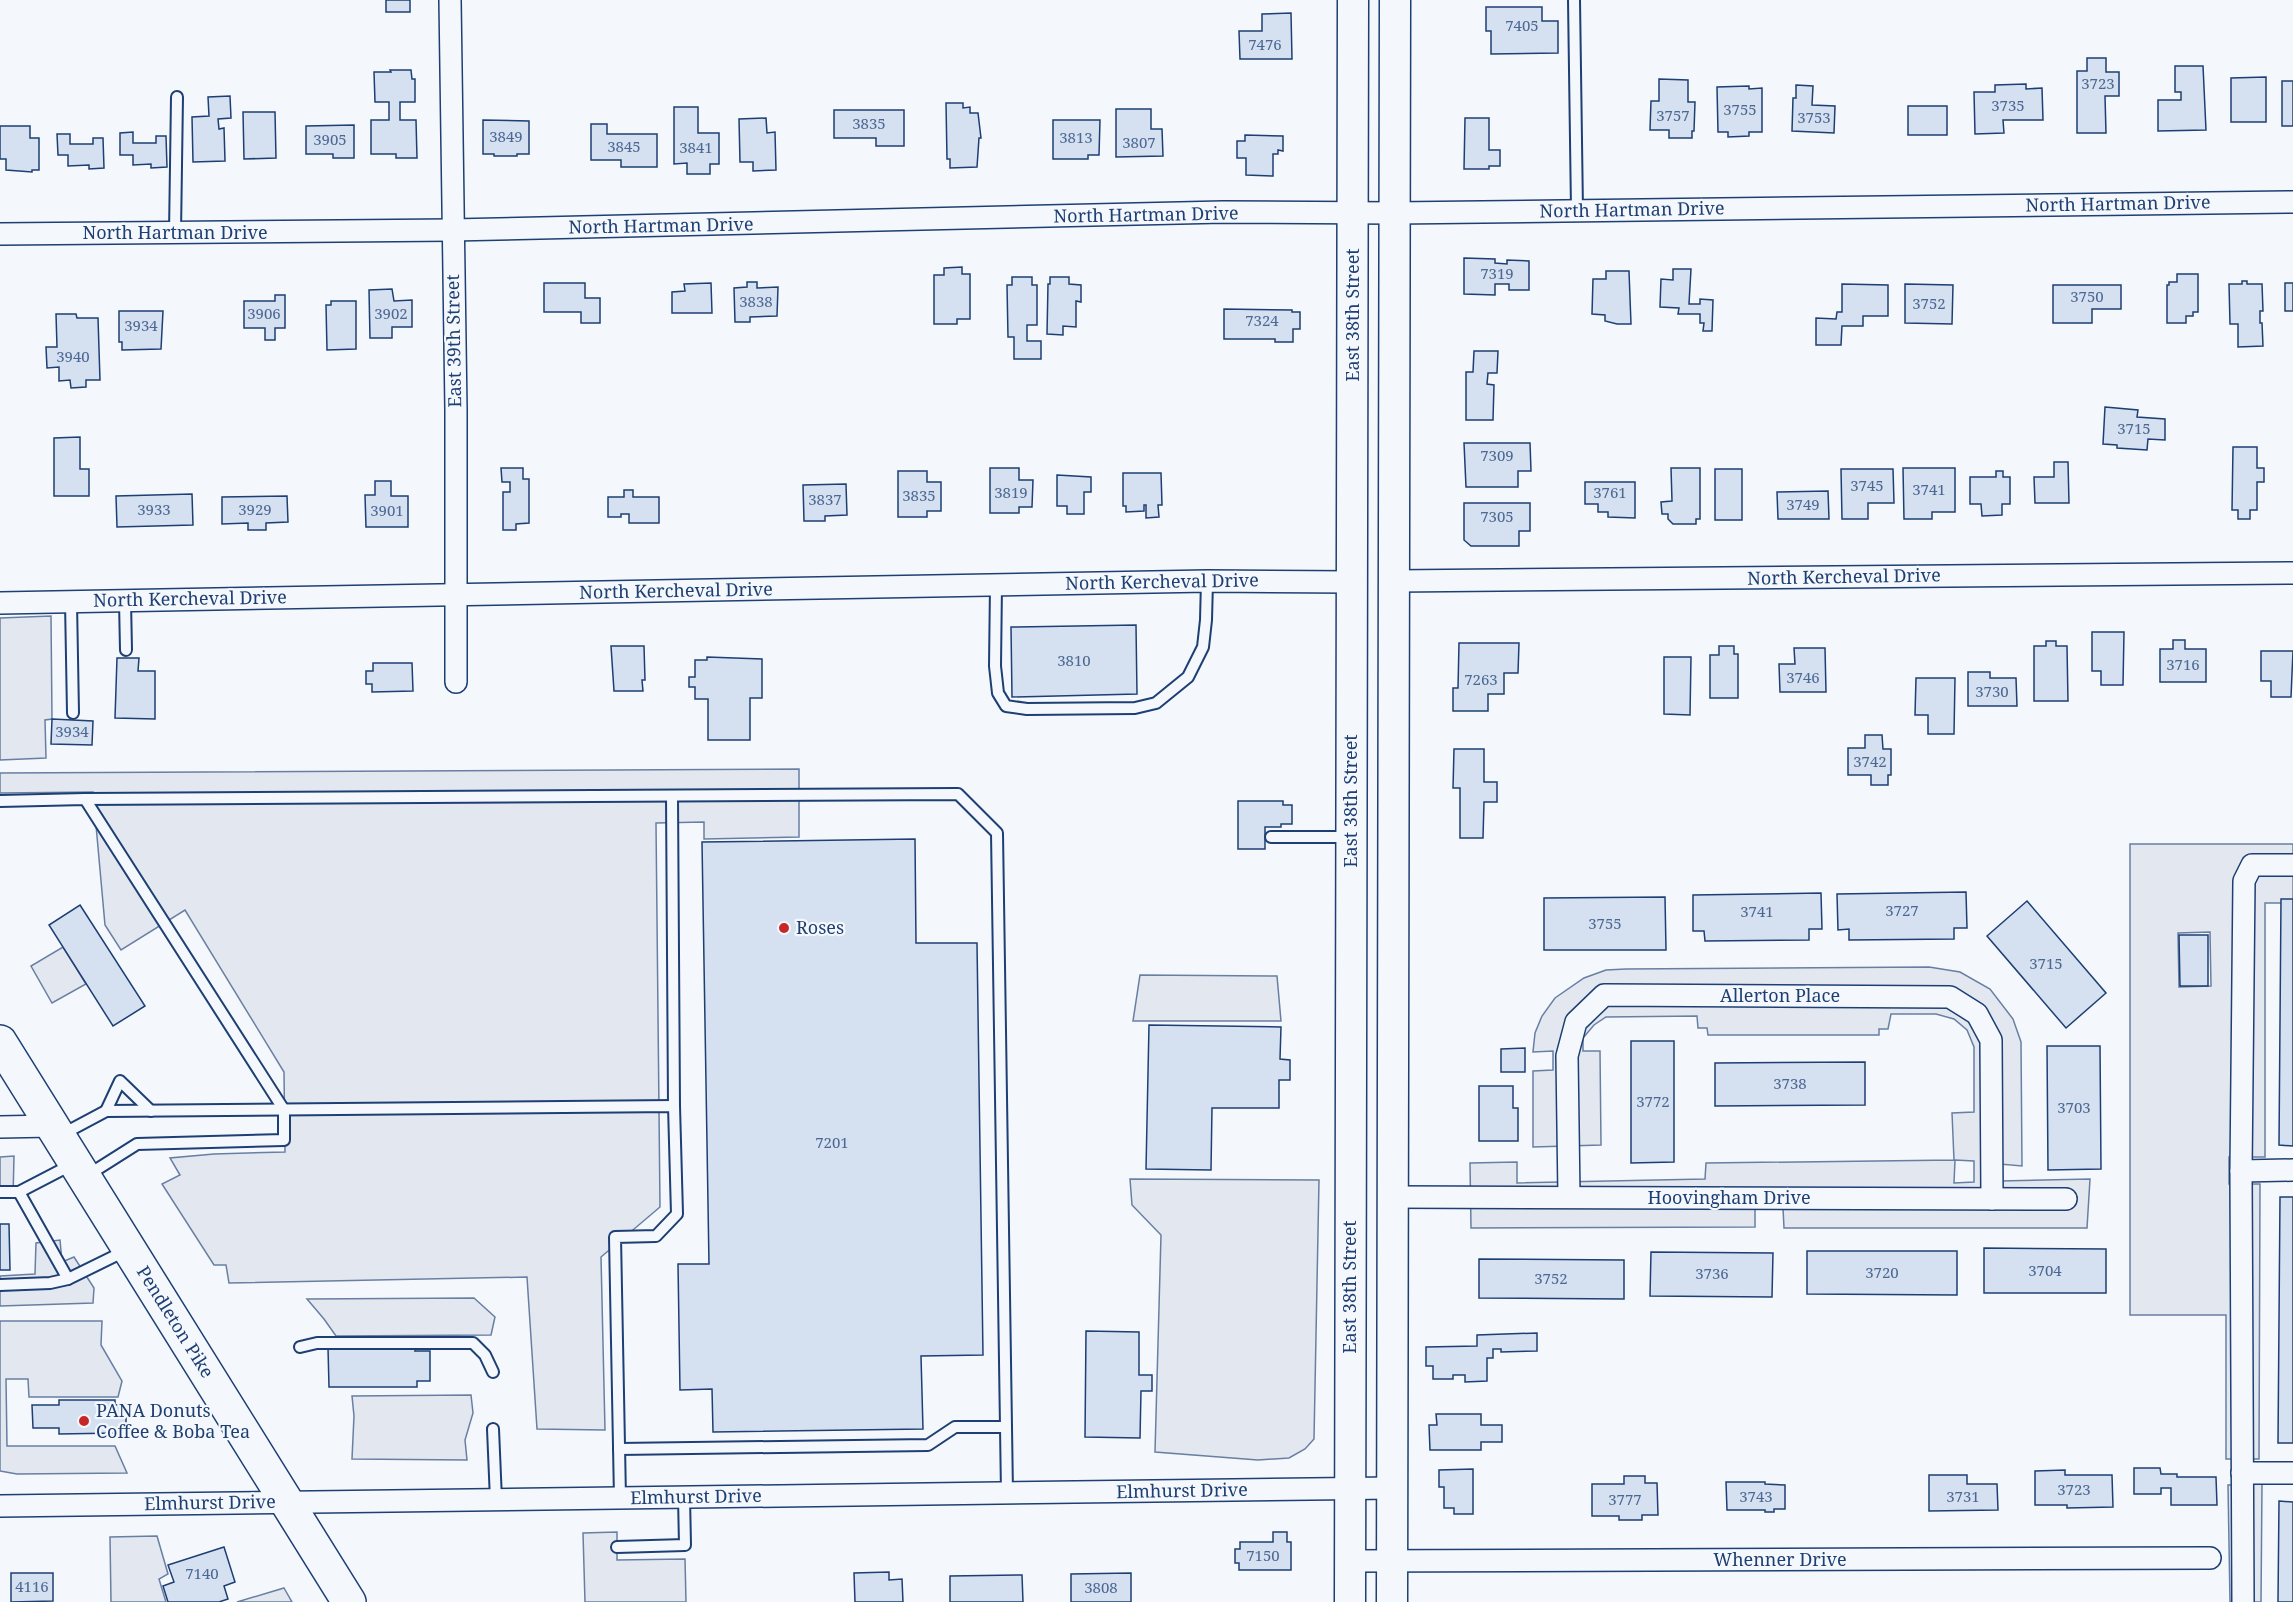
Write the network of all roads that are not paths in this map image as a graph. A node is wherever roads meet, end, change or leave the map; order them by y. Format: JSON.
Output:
{"nodes":[{"id":1,"x":450,"y":0,"type":"edge"},
{"id":2,"x":1353,"y":0,"type":"edge"},
{"id":3,"x":1395,"y":0,"type":"edge"},
{"id":4,"x":1574,"y":0,"type":"edge"},
{"id":5,"x":177,"y":97,"type":"dead end"},
{"id":6,"x":2293,"y":202,"type":"edge"},
{"id":7,"x":1577,"y":210,"type":"junction"},
{"id":8,"x":1353,"y":213,"type":"junction"},
{"id":9,"x":1395,"y":213,"type":"junction"},
{"id":10,"x":452,"y":230,"type":"junction"},
{"id":11,"x":175,"y":233,"type":"junction"},
{"id":12,"x":0,"y":234,"type":"edge"},
{"id":13,"x":2293,"y":573,"type":"edge"},
{"id":14,"x":1207,"y":581,"type":"junction"},
{"id":15,"x":1395,"y":581,"type":"junction"},
{"id":16,"x":1352,"y":582,"type":"junction"},
{"id":17,"x":996,"y":585,"type":"junction"},
{"id":18,"x":457,"y":595,"type":"junction"},
{"id":19,"x":125,"y":601,"type":"junction"},
{"id":20,"x":71,"y":602,"type":"junction"},
{"id":21,"x":0,"y":603,"type":"edge"},
{"id":22,"x":126,"y":650,"type":"dead end"},
{"id":23,"x":456,"y":682,"type":"dead end"},
{"id":24,"x":73,"y":713,"type":"dead end"},
{"id":25,"x":672,"y":796,"type":"junction"},
{"id":26,"x":86,"y":799,"type":"junction"},
{"id":27,"x":0,"y":801,"type":"edge"},
{"id":28,"x":1271,"y":837,"type":"dead end"},
{"id":29,"x":1351,"y":837,"type":"junction"},
{"id":30,"x":2293,"y":865,"type":"edge"},
{"id":31,"x":0,"y":1042,"type":"edge"},
{"id":32,"x":674,"y":1106,"type":"junction"},
{"id":33,"x":284,"y":1110,"type":"junction"},
{"id":34,"x":106,"y":1111,"type":"junction"},
{"id":35,"x":151,"y":1111,"type":"junction"},
{"id":36,"x":0,"y":1127,"type":"edge"},
{"id":37,"x":68,"y":1151,"type":"junction"},
{"id":38,"x":2293,"y":1170,"type":"edge"},
{"id":39,"x":2241,"y":1171,"type":"junction"},
{"id":40,"x":0,"y":1192,"type":"edge"},
{"id":41,"x":19,"y":1192,"type":"junction"},
{"id":42,"x":1392,"y":1197,"type":"junction"},
{"id":43,"x":1569,"y":1197,"type":"junction"},
{"id":44,"x":1992,"y":1199,"type":"junction"},
{"id":45,"x":2066,"y":1199,"type":"dead end"},
{"id":46,"x":129,"y":1249,"type":"junction"},
{"id":47,"x":68,"y":1279,"type":"junction"},
{"id":48,"x":0,"y":1285,"type":"edge"},
{"id":49,"x":300,"y":1347,"type":"dead end"},
{"id":50,"x":493,"y":1372,"type":"dead end"},
{"id":51,"x":1006,"y":1427,"type":"junction"},
{"id":52,"x":493,"y":1429,"type":"dead end"},
{"id":53,"x":619,"y":1449,"type":"junction"},
{"id":54,"x":2242,"y":1473,"type":"junction"},
{"id":55,"x":2293,"y":1473,"type":"edge"},
{"id":56,"x":1392,"y":1488,"type":"junction"},
{"id":57,"x":1350,"y":1489,"type":"junction"},
{"id":58,"x":1007,"y":1493,"type":"junction"},
{"id":59,"x":684,"y":1497,"type":"junction"},
{"id":60,"x":620,"y":1498,"type":"junction"},
{"id":61,"x":496,"y":1500,"type":"junction"},
{"id":62,"x":286,"y":1502,"type":"junction"},
{"id":63,"x":0,"y":1506,"type":"edge"},
{"id":64,"x":617,"y":1547,"type":"dead end"},
{"id":65,"x":2210,"y":1558,"type":"dead end"},
{"id":66,"x":1350,"y":1561,"type":"junction"},
{"id":67,"x":1392,"y":1562,"type":"junction"},
{"id":68,"x":349,"y":1602,"type":"edge"},
{"id":69,"x":1350,"y":1602,"type":"edge"},
{"id":70,"x":1392,"y":1602,"type":"edge"},
{"id":71,"x":2243,"y":1602,"type":"edge"}],
"edges":[{"from":1,"to":10,"type":"street","name":"East 39th Street"},
{"from":2,"to":8,"type":"main road","name":"East 38th Street"},
{"from":3,"to":9,"type":"main road"},
{"from":4,"to":7,"type":"lane"},
{"from":5,"to":11,"type":"lane"},
{"from":6,"to":7,"type":"street","name":"North Hartman Drive"},
{"from":7,"to":9,"type":"street","name":"North Hartman Drive"},
{"from":8,"to":9,"type":"street","name":"North Hartman Drive"},
{"from":8,"to":10,"type":"street","name":"North Hartman Drive"},
{"from":8,"to":16,"type":"main road","name":"East 38th Street"},
{"from":9,"to":15,"type":"main road"},
{"from":10,"to":11,"type":"street","name":"North Hartman Drive"},
{"from":10,"to":18,"type":"street","name":"East 39th Street"},
{"from":11,"to":12,"type":"street","name":"North Hartman Drive"},
{"from":13,"to":15,"type":"street","name":"North Kercheval Drive"},
{"from":14,"to":16,"type":"street","name":"North Kercheval Drive"},
{"from":14,"to":17,"type":"street","name":"North Kercheval Drive"},
{"from":14,"to":17,"type":"lane"},
{"from":15,"to":42,"type":"main road"},
{"from":16,"to":29,"type":"main road","name":"East 38th Street"},
{"from":17,"to":18,"type":"street","name":"North Kercheval Drive"},
{"from":18,"to":19,"type":"street","name":"North Kercheval Drive"},
{"from":18,"to":23,"type":"street","name":"East 39th Street"},
{"from":19,"to":20,"type":"street","name":"North Kercheval Drive"},
{"from":19,"to":22,"type":"lane"},
{"from":20,"to":21,"type":"street","name":"North Kercheval Drive"},
{"from":20,"to":24,"type":"lane"},
{"from":25,"to":26,"type":"lane"},
{"from":25,"to":32,"type":"lane"},
{"from":25,"to":51,"type":"lane"},
{"from":26,"to":27,"type":"lane"},
{"from":26,"to":33,"type":"lane"},
{"from":28,"to":29,"type":"lane"},
{"from":29,"to":57,"type":"main road","name":"East 38th Street"},
{"from":30,"to":39,"type":"street"},
{"from":31,"to":37,"type":"main road","name":"Pendleton Pike"},
{"from":32,"to":33,"type":"lane"},
{"from":32,"to":53,"type":"lane"},
{"from":33,"to":35,"type":"lane"},
{"from":33,"to":37,"type":"lane"},
{"from":34,"to":35,"type":"lane"},
{"from":34,"to":35,"type":"lane"},
{"from":34,"to":37,"type":"lane"},
{"from":36,"to":37,"type":"street"},
{"from":37,"to":41,"type":"lane"},
{"from":37,"to":46,"type":"main road","name":"Pendleton Pike"},
{"from":38,"to":39,"type":"street"},
{"from":39,"to":54,"type":"street"},
{"from":40,"to":41,"type":"lane"},
{"from":41,"to":47,"type":"lane"},
{"from":42,"to":43,"type":"street","name":"Hoovingham Drive"},
{"from":42,"to":56,"type":"main road"},
{"from":43,"to":44,"type":"street","name":"Hoovingham Drive"},
{"from":43,"to":44,"type":"street","name":"Allerton Place"},
{"from":44,"to":45,"type":"street","name":"Hoovingham Drive"},
{"from":46,"to":47,"type":"lane"},
{"from":46,"to":62,"type":"main road","name":"Pendleton Pike"},
{"from":47,"to":48,"type":"lane"},
{"from":49,"to":50,"type":"lane"},
{"from":51,"to":53,"type":"lane"},
{"from":51,"to":58,"type":"lane"},
{"from":52,"to":61,"type":"lane"},
{"from":53,"to":60,"type":"lane"},
{"from":54,"to":55,"type":"street"},
{"from":54,"to":71,"type":"street"},
{"from":56,"to":57,"type":"street","name":"Elmhurst Drive"},
{"from":56,"to":67,"type":"main road"},
{"from":57,"to":58,"type":"street","name":"Elmhurst Drive"},
{"from":57,"to":66,"type":"main road","name":"East 38th Street"},
{"from":58,"to":59,"type":"street","name":"Elmhurst Drive"},
{"from":59,"to":60,"type":"street","name":"Elmhurst Drive"},
{"from":59,"to":64,"type":"lane"},
{"from":60,"to":61,"type":"street","name":"Elmhurst Drive"},
{"from":61,"to":62,"type":"street","name":"Elmhurst Drive"},
{"from":62,"to":63,"type":"street","name":"Elmhurst Drive"},
{"from":62,"to":68,"type":"main road","name":"Pendleton Pike"},
{"from":65,"to":67,"type":"street","name":"Whenner Drive"},
{"from":66,"to":67,"type":"street","name":"Whenner Drive"},
{"from":66,"to":69,"type":"main road","name":"East 38th Street"},
{"from":67,"to":70,"type":"main road"}]}
